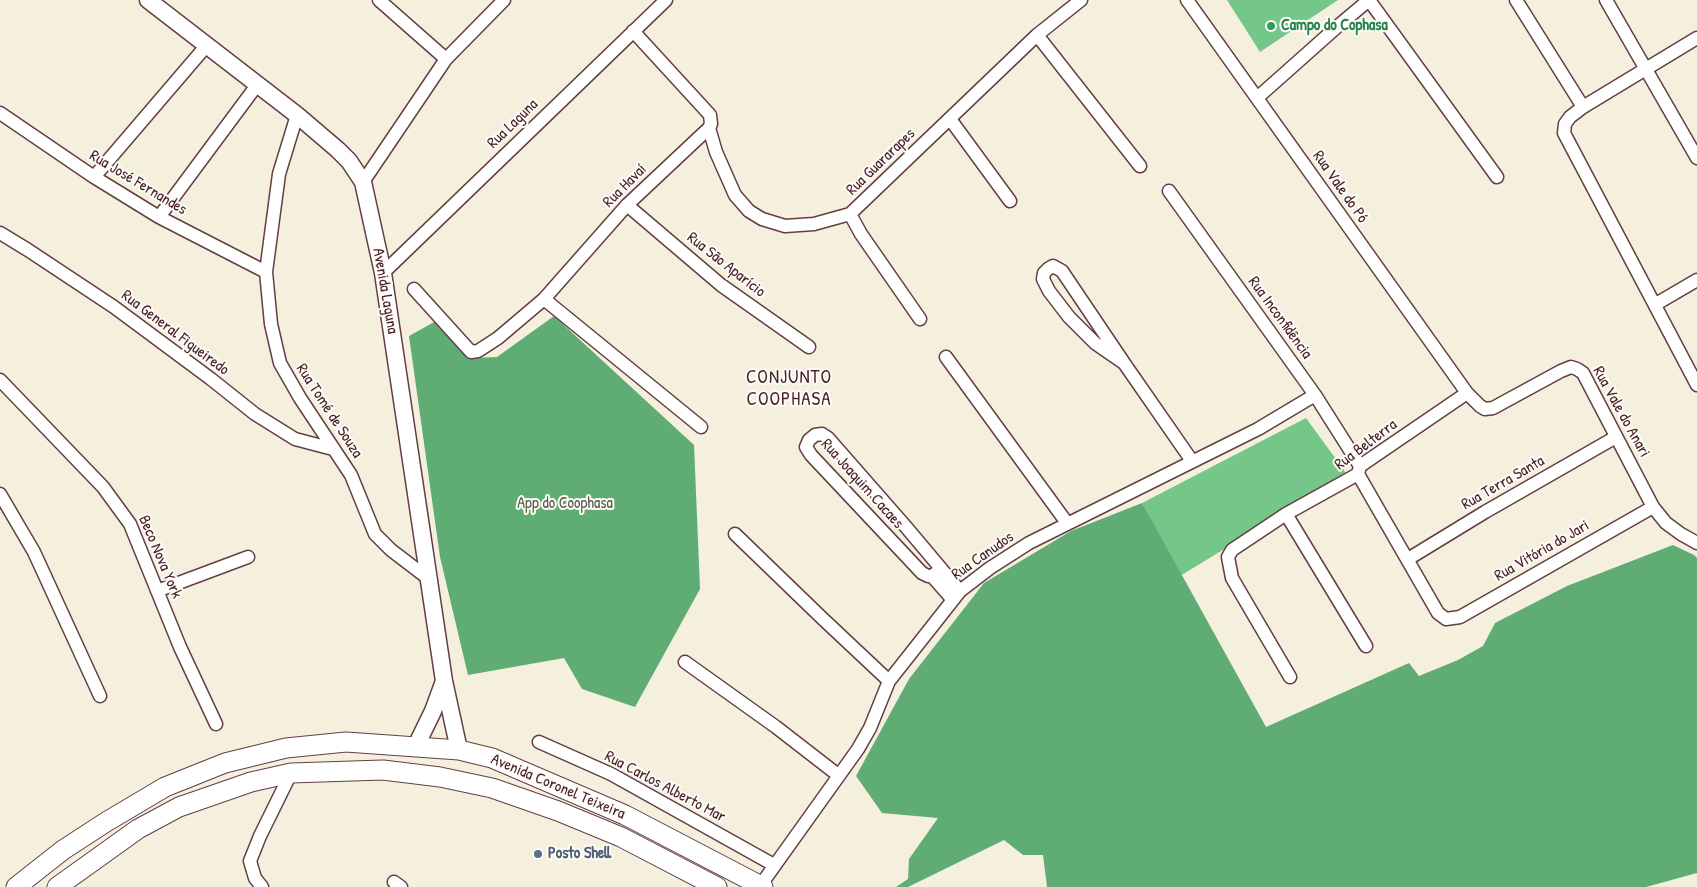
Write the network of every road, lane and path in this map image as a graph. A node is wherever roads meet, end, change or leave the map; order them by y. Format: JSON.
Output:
{"nodes":[{"id":1,"x":148,"y":0,"type":"edge"},
{"id":2,"x":380,"y":0,"type":"edge"},
{"id":3,"x":504,"y":0,"type":"edge"},
{"id":4,"x":666,"y":0,"type":"edge"},
{"id":5,"x":1081,"y":0,"type":"edge"},
{"id":6,"x":1187,"y":0,"type":"edge"},
{"id":7,"x":1369,"y":0,"type":"edge"},
{"id":8,"x":1516,"y":0,"type":"edge"},
{"id":9,"x":1606,"y":0,"type":"edge"},
{"id":10,"x":633,"y":31,"type":"junction"},
{"id":11,"x":1037,"y":35,"type":"junction"},
{"id":12,"x":1697,"y":38,"type":"edge"},
{"id":13,"x":207,"y":45,"type":"junction"},
{"id":14,"x":446,"y":59,"type":"junction"},
{"id":15,"x":1646,"y":69,"type":"junction"},
{"id":16,"x":257,"y":85,"type":"junction"},
{"id":17,"x":1257,"y":98,"type":"junction"},
{"id":18,"x":1583,"y":107,"type":"junction"},
{"id":19,"x":0,"y":113,"type":"edge"},
{"id":20,"x":297,"y":115,"type":"junction"},
{"id":21,"x":950,"y":118,"type":"junction"},
{"id":22,"x":709,"y":128,"type":"junction"},
{"id":23,"x":1697,"y":158,"type":"edge"},
{"id":24,"x":1140,"y":166,"type":"dead end"},
{"id":25,"x":1497,"y":177,"type":"dead end"},
{"id":26,"x":94,"y":178,"type":"junction"},
{"id":27,"x":363,"y":182,"type":"junction"},
{"id":28,"x":1169,"y":191,"type":"dead end"},
{"id":29,"x":1010,"y":201,"type":"dead end"},
{"id":30,"x":627,"y":205,"type":"junction"},
{"id":31,"x":850,"y":214,"type":"junction"},
{"id":32,"x":158,"y":217,"type":"junction"},
{"id":33,"x":0,"y":234,"type":"edge"},
{"id":34,"x":266,"y":272,"type":"junction"},
{"id":35,"x":383,"y":273,"type":"junction"},
{"id":36,"x":1697,"y":280,"type":"edge"},
{"id":37,"x":414,"y":289,"type":"dead end"},
{"id":38,"x":544,"y":299,"type":"junction"},
{"id":39,"x":1656,"y":304,"type":"junction"},
{"id":40,"x":920,"y":319,"type":"dead end"},
{"id":41,"x":808,"y":347,"type":"dead end"},
{"id":42,"x":946,"y":357,"type":"dead end"},
{"id":43,"x":1124,"y":363,"type":"junction"},
{"id":44,"x":0,"y":382,"type":"edge"},
{"id":45,"x":1697,"y":385,"type":"edge"},
{"id":46,"x":1467,"y":393,"type":"junction"},
{"id":47,"x":1316,"y":395,"type":"junction"},
{"id":48,"x":701,"y":427,"type":"dead end"},
{"id":49,"x":1616,"y":437,"type":"junction"},
{"id":50,"x":333,"y":449,"type":"junction"},
{"id":51,"x":1192,"y":461,"type":"junction"},
{"id":52,"x":1359,"y":470,"type":"junction"},
{"id":53,"x":0,"y":494,"type":"edge"},
{"id":54,"x":1653,"y":507,"type":"junction"},
{"id":55,"x":1286,"y":514,"type":"junction"},
{"id":56,"x":1067,"y":523,"type":"junction"},
{"id":57,"x":735,"y":534,"type":"dead end"},
{"id":58,"x":1697,"y":543,"type":"edge"},
{"id":59,"x":248,"y":557,"type":"dead end"},
{"id":60,"x":1408,"y":559,"type":"junction"},
{"id":61,"x":937,"y":572,"type":"junction"},
{"id":62,"x":429,"y":579,"type":"junction"},
{"id":63,"x":156,"y":591,"type":"junction"},
{"id":64,"x":957,"y":595,"type":"junction"},
{"id":65,"x":1446,"y":620,"type":"joint"},
{"id":66,"x":1366,"y":646,"type":"dead end"},
{"id":67,"x":685,"y":662,"type":"dead end"},
{"id":68,"x":1290,"y":677,"type":"dead end"},
{"id":69,"x":444,"y":681,"type":"junction"},
{"id":70,"x":890,"y":681,"type":"junction"},
{"id":71,"x":100,"y":696,"type":"dead end"},
{"id":72,"x":216,"y":724,"type":"dead end"},
{"id":73,"x":539,"y":742,"type":"dead end"},
{"id":74,"x":416,"y":746,"type":"junction"},
{"id":75,"x":459,"y":750,"type":"junction"},
{"id":76,"x":291,"y":773,"type":"junction"},
{"id":77,"x":838,"y":775,"type":"junction"},
{"id":78,"x":774,"y":865,"type":"junction"},
{"id":79,"x":762,"y":886,"type":"edge"},
{"id":80,"x":16,"y":887,"type":"edge"},
{"id":81,"x":57,"y":887,"type":"edge"},
{"id":82,"x":262,"y":887,"type":"edge"},
{"id":83,"x":717,"y":887,"type":"edge"}],
"edges":[{"from":1,"to":13,"type":"main road","name":"Avenida Laguna"},
{"from":2,"to":14,"type":"street"},
{"from":3,"to":14,"type":"street"},
{"from":4,"to":10,"type":"street","name":"Rua Laguna"},
{"from":5,"to":11,"type":"street","name":"Rua Guararapes"},
{"from":6,"to":17,"type":"street","name":"Rua Vale do Pó"},
{"from":7,"to":17,"type":"street"},
{"from":7,"to":25,"type":"street"},
{"from":8,"to":18,"type":"street"},
{"from":9,"to":15,"type":"street"},
{"from":10,"to":22,"type":"street"},
{"from":10,"to":35,"type":"street","name":"Rua Laguna"},
{"from":11,"to":21,"type":"street","name":"Rua Guararapes"},
{"from":11,"to":24,"type":"street"},
{"from":12,"to":15,"type":"street"},
{"from":13,"to":16,"type":"main road","name":"Avenida Laguna"},
{"from":13,"to":26,"type":"street"},
{"from":14,"to":27,"type":"street"},
{"from":15,"to":18,"type":"street"},
{"from":15,"to":23,"type":"street"},
{"from":16,"to":20,"type":"main road","name":"Avenida Laguna"},
{"from":16,"to":32,"type":"street"},
{"from":17,"to":46,"type":"street","name":"Rua Vale do Pó"},
{"from":18,"to":39,"type":"street"},
{"from":19,"to":26,"type":"street","name":"Rua José Fernandes"},
{"from":20,"to":27,"type":"main road","name":"Avenida Laguna"},
{"from":20,"to":34,"type":"street","name":"Rua Tomé de Souza"},
{"from":21,"to":29,"type":"street"},
{"from":21,"to":31,"type":"street","name":"Rua Guararapes"},
{"from":22,"to":30,"type":"street","name":"Rua Havaí"},
{"from":22,"to":31,"type":"street","name":"Rua Guararapes"},
{"from":26,"to":32,"type":"street","name":"Rua José Fernandes"},
{"from":27,"to":35,"type":"main road","name":"Avenida Laguna"},
{"from":28,"to":47,"type":"street","name":"Rua Inconfidência"},
{"from":30,"to":38,"type":"street","name":"Rua Havaí"},
{"from":30,"to":41,"type":"street","name":"Rua São Aparício"},
{"from":31,"to":40,"type":"street"},
{"from":32,"to":34,"type":"street","name":"Rua José Fernandes"},
{"from":33,"to":50,"type":"street","name":"Rua General Figueiredo"},
{"from":34,"to":50,"type":"street","name":"Rua Tomé de Souza"},
{"from":35,"to":62,"type":"main road","name":"Avenida Laguna"},
{"from":36,"to":39,"type":"street"},
{"from":37,"to":38,"type":"street","name":"Rua Havaí"},
{"from":38,"to":48,"type":"street"},
{"from":39,"to":45,"type":"street"},
{"from":42,"to":56,"type":"street"},
{"from":43,"to":43,"type":"street"},
{"from":43,"to":51,"type":"street"},
{"from":44,"to":63,"type":"street","name":"Beco Nova York"},
{"from":46,"to":49,"type":"street","name":"Rua Vale do Anari"},
{"from":46,"to":52,"type":"street","name":"Rua Belterra"},
{"from":47,"to":51,"type":"street","name":"Rua Canudos"},
{"from":47,"to":52,"type":"street","name":"Rua Inconfidência"},
{"from":49,"to":54,"type":"street","name":"Rua Vale do Anari"},
{"from":49,"to":60,"type":"street","name":"Rua Terra Santa"},
{"from":50,"to":62,"type":"street","name":"Rua Tomé de Souza"},
{"from":51,"to":56,"type":"street","name":"Rua Canudos"},
{"from":52,"to":55,"type":"street","name":"Rua Belterra"},
{"from":52,"to":60,"type":"street","name":"Rua Inconfidência"},
{"from":53,"to":71,"type":"street"},
{"from":54,"to":58,"type":"street","name":"Rua Vale do Anari"},
{"from":54,"to":65,"type":"street","name":"Rua Vitória do Jari"},
{"from":55,"to":66,"type":"street"},
{"from":55,"to":68,"type":"street","name":"Rua Belterra"},
{"from":56,"to":64,"type":"street","name":"Rua Canudos"},
{"from":57,"to":70,"type":"street"},
{"from":59,"to":63,"type":"street"},
{"from":60,"to":65,"type":"street","name":"Rua Inconfidência"},
{"from":61,"to":61,"type":"street","name":"Rua Joaquim Cacaes"},
{"from":61,"to":64,"type":"street","name":"Rua Joaquim Cacaes"},
{"from":62,"to":69,"type":"main road","name":"Avenida Laguna"},
{"from":63,"to":72,"type":"street","name":"Beco Nova York"},
{"from":64,"to":70,"type":"street","name":"Rua Canudos"},
{"from":67,"to":77,"type":"street"},
{"from":69,"to":74,"type":"main road","name":"Avenida Laguna"},
{"from":69,"to":75,"type":"main road","name":"Avenida Laguna"},
{"from":70,"to":77,"type":"street","name":"Rua Canudos"},
{"from":73,"to":78,"type":"street","name":"Rua Carlos Alberto Mar"},
{"from":74,"to":75,"type":"highway","name":"Avenida Coronel Teixeira"},
{"from":74,"to":80,"type":"highway","name":"Avenida Coronel Teixeira"},
{"from":75,"to":79,"type":"highway","name":"Avenida Coronel Teixeira"},
{"from":76,"to":81,"type":"highway","name":"Avenida Coronel Teixeira"},
{"from":76,"to":82,"type":"street"},
{"from":76,"to":83,"type":"highway","name":"Avenida Coronel Teixeira"},
{"from":77,"to":78,"type":"street","name":"Rua Canudos"},
{"from":78,"to":79,"type":"street","name":"Rua Canudos"}]}
